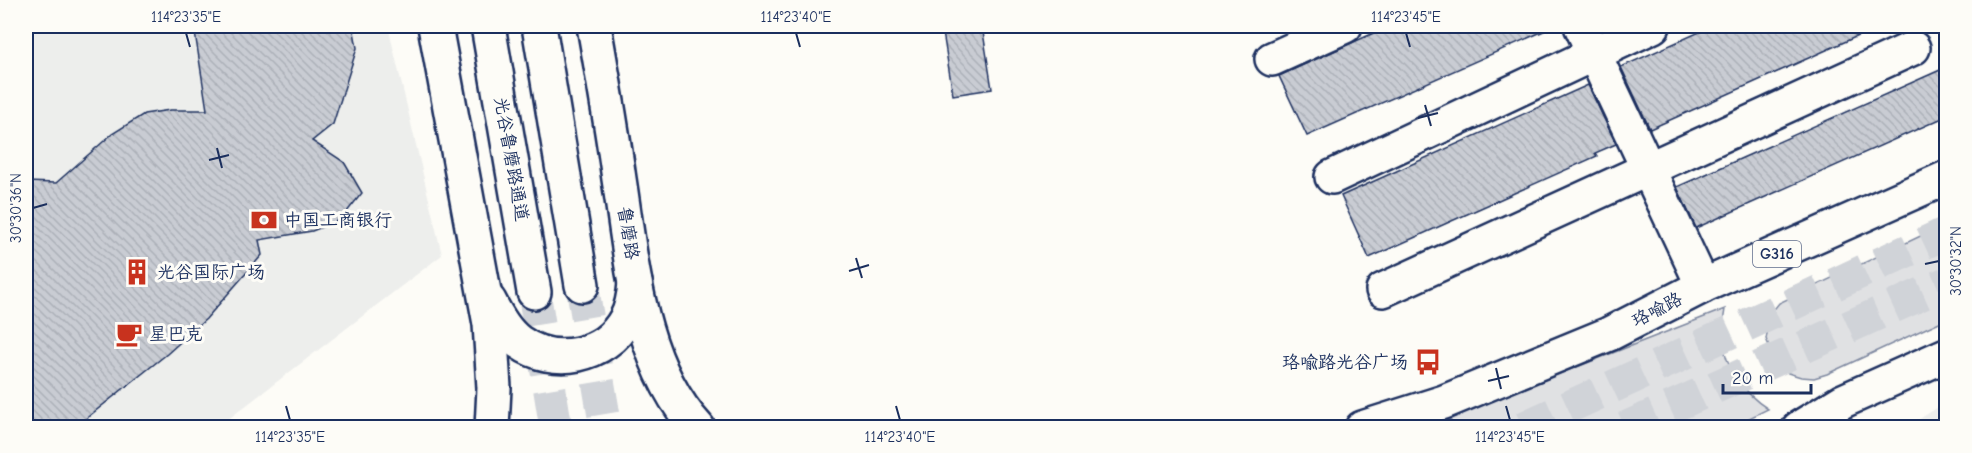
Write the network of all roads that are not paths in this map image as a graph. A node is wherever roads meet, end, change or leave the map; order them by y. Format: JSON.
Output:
{"nodes":[{"id":1,"x":435,"y":26,"type":"edge"},
{"id":2,"x":488,"y":26,"type":"edge"},
{"id":3,"x":539,"y":26,"type":"edge"},
{"id":4,"x":594,"y":26,"type":"edge"},
{"id":5,"x":1345,"y":26,"type":"edge"},
{"id":6,"x":1653,"y":26,"type":"edge"},
{"id":7,"x":1588,"y":39,"type":"edge"},
{"id":8,"x":1913,"y":48,"type":"dead end"},
{"id":9,"x":1272,"y":59,"type":"dead end"},
{"id":10,"x":1650,"y":168,"type":"junction"},
{"id":11,"x":1332,"y":177,"type":"dead end"},
{"id":12,"x":1947,"y":178,"type":"edge"},
{"id":13,"x":636,"y":280,"type":"junction"},
{"id":14,"x":582,"y":285,"type":"tunnel mouth"},
{"id":15,"x":1703,"y":286,"type":"junction"},
{"id":16,"x":1383,"y":290,"type":"dead end"},
{"id":17,"x":484,"y":291,"type":"junction"},
{"id":18,"x":534,"y":292,"type":"tunnel mouth"},
{"id":19,"x":1947,"y":355,"type":"edge"},
{"id":20,"x":492,"y":428,"type":"edge"},
{"id":21,"x":698,"y":428,"type":"edge"},
{"id":22,"x":1362,"y":428,"type":"edge"},
{"id":23,"x":1799,"y":428,"type":"edge"}],
"edges":[{"from":1,"to":17,"type":"main road"},
{"from":2,"to":18,"type":"main road","name":"光谷鲁磨路通道"},
{"from":3,"to":14,"type":"main road"},
{"from":4,"to":13,"type":"main road","name":"鲁磨路"},
{"from":5,"to":9,"type":"main road"},
{"from":6,"to":7,"type":"main road"},
{"from":7,"to":10,"type":"main road"},
{"from":7,"to":11,"type":"main road"},
{"from":8,"to":10,"type":"main road"},
{"from":10,"to":15,"type":"main road"},
{"from":10,"to":16,"type":"main road"},
{"from":12,"to":15,"type":"main road","name":"珞喻路","number":"G316"},
{"from":13,"to":17,"type":"main road"},
{"from":13,"to":21,"type":"main road","name":"鲁磨路"},
{"from":15,"to":22,"type":"main road","name":"珞喻路","number":"G316"},
{"from":17,"to":20,"type":"main road"},
{"from":19,"to":23,"type":"main road"}]}
